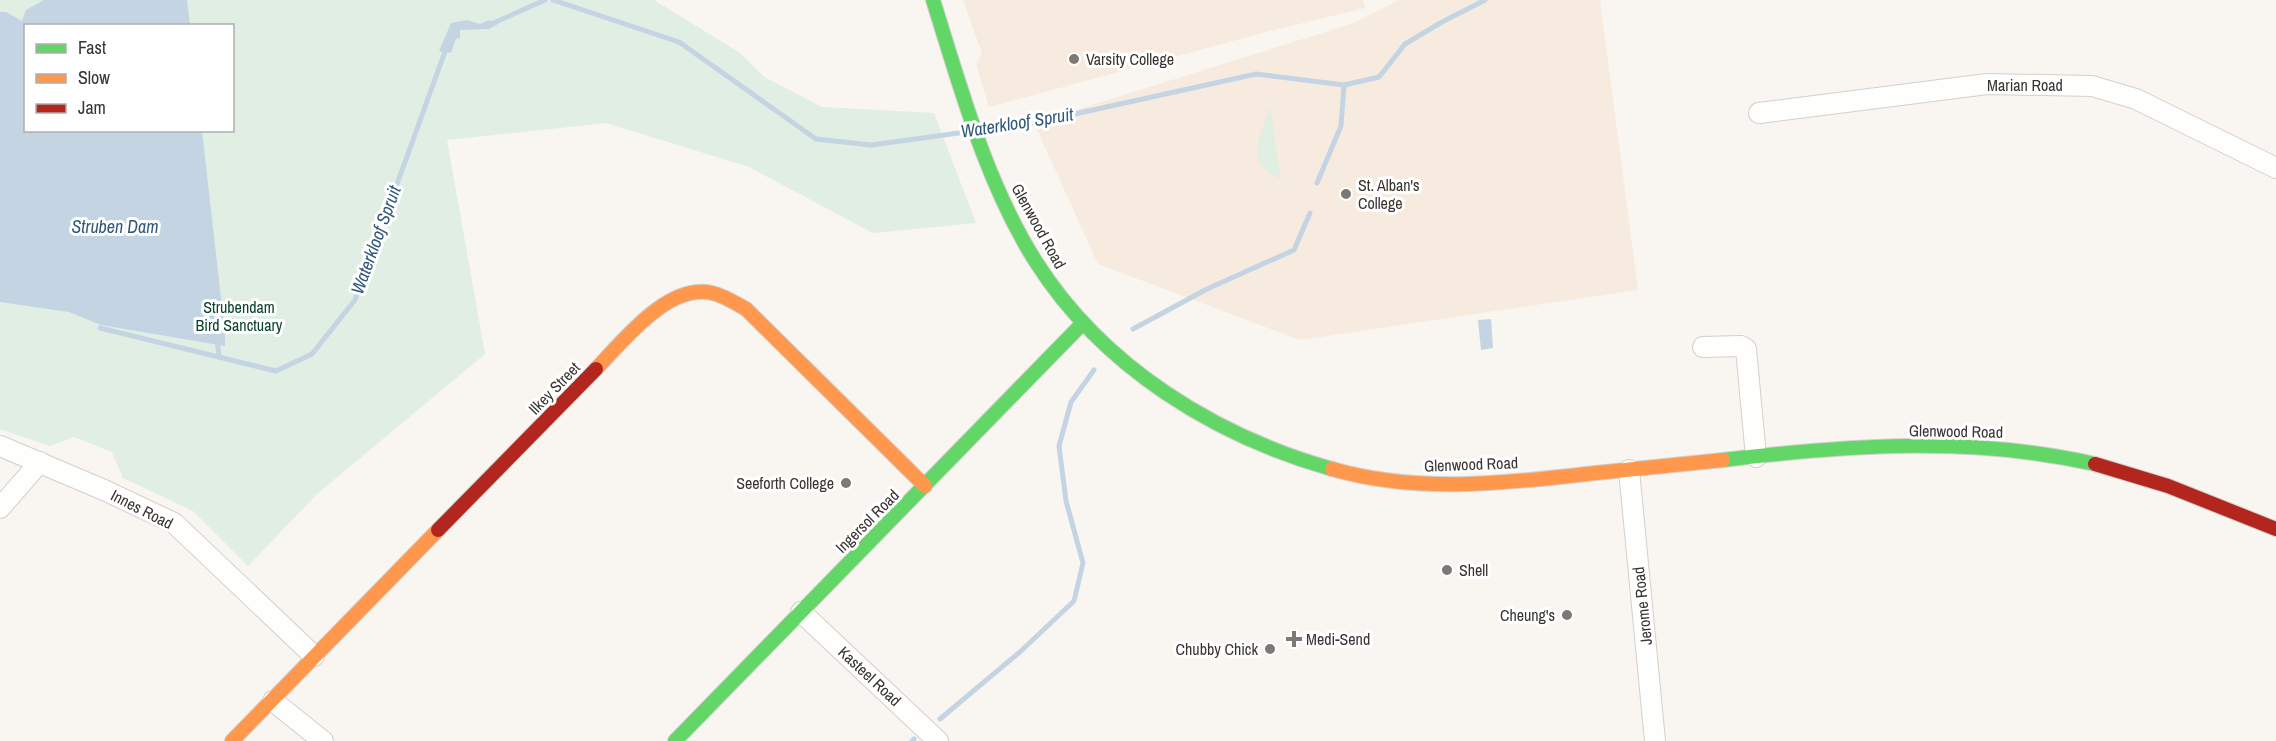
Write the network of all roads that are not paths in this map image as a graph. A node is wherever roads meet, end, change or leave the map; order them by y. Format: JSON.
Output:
{"nodes":[{"id":1,"x":933,"y":0,"type":"edge"},
{"id":2,"x":1759,"y":113,"type":"dead end"},
{"id":3,"x":2276,"y":168,"type":"edge"},
{"id":4,"x":1082,"y":324,"type":"junction"},
{"id":5,"x":1704,"y":347,"type":"dead end"},
{"id":6,"x":0,"y":446,"type":"edge"},
{"id":7,"x":1756,"y":457,"type":"junction"},
{"id":8,"x":40,"y":462,"type":"junction"},
{"id":9,"x":1629,"y":470,"type":"junction"},
{"id":10,"x":925,"y":486,"type":"junction"},
{"id":11,"x":0,"y":508,"type":"edge"},
{"id":12,"x":2276,"y":532,"type":"edge"},
{"id":13,"x":801,"y":612,"type":"junction"},
{"id":14,"x":314,"y":656,"type":"junction"},
{"id":15,"x":273,"y":701,"type":"junction"},
{"id":16,"x":232,"y":741,"type":"edge"},
{"id":17,"x":323,"y":741,"type":"edge"},
{"id":18,"x":675,"y":741,"type":"edge"},
{"id":19,"x":938,"y":741,"type":"edge"},
{"id":20,"x":1655,"y":741,"type":"edge"}],
"edges":[{"from":1,"to":4,"type":"street","name":"Glenwood Road"},
{"from":2,"to":3,"type":"street","name":"Marian Road"},
{"from":4,"to":9,"type":"street","name":"Glenwood Road"},
{"from":4,"to":10,"type":"street","name":"Ingersol Road"},
{"from":5,"to":7,"type":"street"},
{"from":6,"to":8,"type":"street","name":"Innes Road"},
{"from":7,"to":9,"type":"street","name":"Glenwood Road"},
{"from":7,"to":12,"type":"street","name":"Glenwood Road"},
{"from":8,"to":11,"type":"street"},
{"from":8,"to":14,"type":"street","name":"Innes Road"},
{"from":9,"to":20,"type":"street","name":"Jerome Road"},
{"from":10,"to":13,"type":"street","name":"Ingersol Road"},
{"from":10,"to":14,"type":"street","name":"Ilkey Street"},
{"from":13,"to":18,"type":"street","name":"Ingersol Road"},
{"from":13,"to":19,"type":"street","name":"Kasteel Road"},
{"from":14,"to":15,"type":"street","name":"Ilkey Street"},
{"from":15,"to":16,"type":"street","name":"Ilkey Street"},
{"from":15,"to":17,"type":"street"}]}
